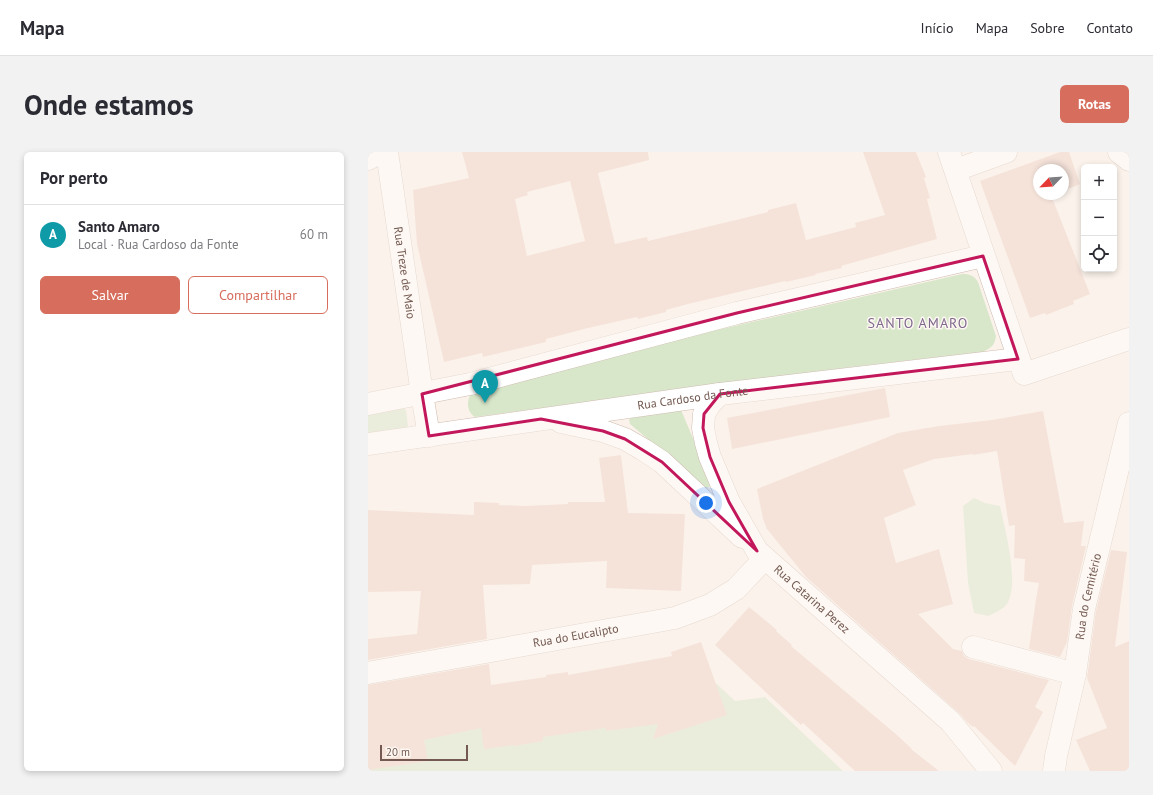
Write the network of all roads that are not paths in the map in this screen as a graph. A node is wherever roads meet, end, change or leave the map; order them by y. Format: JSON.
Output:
{"nodes":[{"id":1,"x":381,"y":152,"type":"edge"},
{"id":2,"x":387,"y":152,"type":"edge"},
{"id":3,"x":1006,"y":152,"type":"edge"},
{"id":4,"x":1119,"y":152,"type":"edge"},
{"id":5,"x":368,"y":159,"type":"edge"},
{"id":6,"x":1129,"y":160,"type":"edge"},
{"id":7,"x":952,"y":161,"type":"edge"},
{"id":8,"x":983,"y":256,"type":"junction"},
{"id":9,"x":1129,"y":339,"type":"edge"},
{"id":10,"x":1018,"y":359,"type":"junction"},
{"id":11,"x":422,"y":394,"type":"junction"},
{"id":12,"x":720,"y":394,"type":"junction"},
{"id":13,"x":368,"y":404,"type":"edge"},
{"id":14,"x":541,"y":419,"type":"junction"},
{"id":15,"x":1129,"y":423,"type":"edge"},
{"id":16,"x":429,"y":436,"type":"junction"},
{"id":17,"x":368,"y":444,"type":"edge"},
{"id":18,"x":761,"y":555,"type":"junction"},
{"id":19,"x":973,"y":647,"type":"dead end"},
{"id":20,"x":368,"y":673,"type":"edge"},
{"id":21,"x":1075,"y":674,"type":"junction"},
{"id":22,"x":991,"y":771,"type":"edge"},
{"id":23,"x":1054,"y":771,"type":"edge"}],
"edges":[{"from":1,"to":5,"type":"street"},
{"from":2,"to":11,"type":"street","name":"Rua Treze de Maio"},
{"from":3,"to":7,"type":"street"},
{"from":4,"to":6,"type":"street"},
{"from":7,"to":8,"type":"street"},
{"from":8,"to":10,"type":"street"},
{"from":8,"to":11,"type":"street"},
{"from":9,"to":10,"type":"street"},
{"from":10,"to":12,"type":"street","name":"Rua Cardoso da Fonte"},
{"from":11,"to":13,"type":"street"},
{"from":11,"to":16,"type":"street","name":"Rua Treze de Maio"},
{"from":12,"to":14,"type":"street","name":"Rua Cardoso da Fonte"},
{"from":12,"to":18,"type":"street","name":"Rua Catarina Perez"},
{"from":14,"to":16,"type":"street","name":"Rua Cardoso da Fonte"},
{"from":14,"to":18,"type":"street"},
{"from":15,"to":21,"type":"street","name":"Rua do Cemitério"},
{"from":16,"to":17,"type":"street","name":"Rua Cardoso da Fonte"},
{"from":18,"to":20,"type":"street","name":"Rua do Eucalipto"},
{"from":18,"to":22,"type":"street","name":"Rua Catarina Perez"},
{"from":19,"to":21,"type":"street"},
{"from":21,"to":23,"type":"street","name":"Rua do Cemitério"}]}
